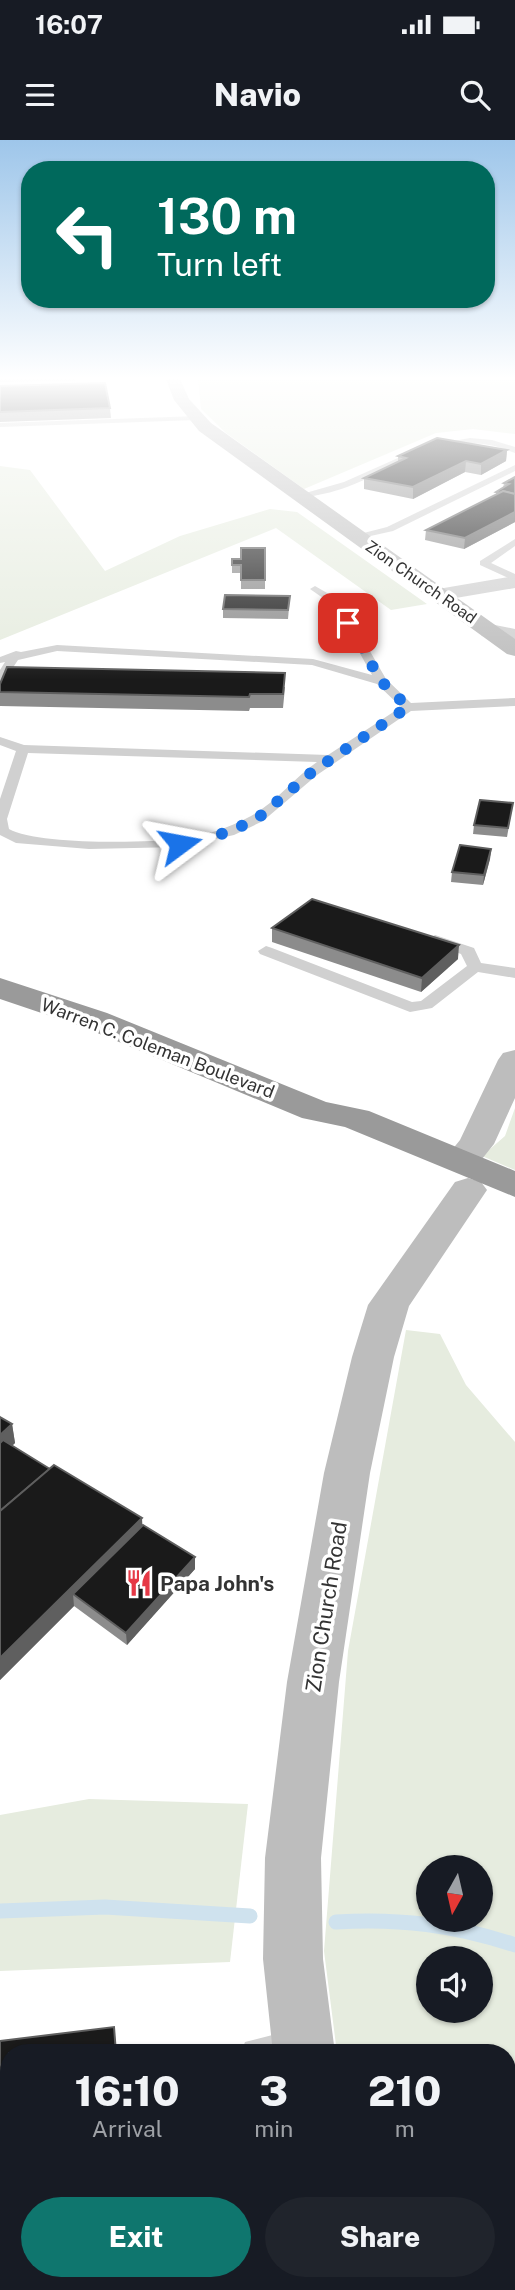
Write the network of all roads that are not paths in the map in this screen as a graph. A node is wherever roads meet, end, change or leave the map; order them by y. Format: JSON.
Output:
{"nodes":[{"id":1,"x":278,"y":479,"type":"edge"},
{"id":2,"x":357,"y":479,"type":"edge"},
{"id":3,"x":492,"y":479,"type":"edge"},
{"id":4,"x":300,"y":496,"type":"junction"},
{"id":5,"x":356,"y":536,"type":"junction"},
{"id":6,"x":515,"y":542,"type":"edge"},
{"id":7,"x":515,"y":580,"type":"edge"},
{"id":8,"x":315,"y":589,"type":"dead end"},
{"id":9,"x":438,"y":595,"type":"junction"},
{"id":10,"x":490,"y":631,"type":"junction"},
{"id":11,"x":515,"y":636,"type":"edge"},
{"id":12,"x":515,"y":649,"type":"edge"},
{"id":13,"x":16,"y":654,"type":"junction"},
{"id":14,"x":0,"y":660,"type":"edge"},
{"id":15,"x":0,"y":679,"type":"edge"},
{"id":16,"x":381,"y":681,"type":"junction"},
{"id":17,"x":515,"y":702,"type":"edge"},
{"id":18,"x":408,"y":707,"type":"junction"},
{"id":19,"x":0,"y":741,"type":"edge"},
{"id":20,"x":23,"y":749,"type":"junction"},
{"id":21,"x":331,"y":759,"type":"junction"},
{"id":22,"x":419,"y":935,"type":"edge"},
{"id":23,"x":266,"y":951,"type":"dead end"},
{"id":24,"x":475,"y":967,"type":"junction"},
{"id":25,"x":515,"y":973,"type":"edge"},
{"id":26,"x":0,"y":988,"type":"edge"},
{"id":27,"x":515,"y":1060,"type":"edge"},
{"id":28,"x":481,"y":1179,"type":"edge"},
{"id":29,"x":515,"y":1210,"type":"edge"},
{"id":30,"x":304,"y":2044,"type":"edge"}],
"edges":[{"from":1,"to":4,"type":"street","name":"Zion Church Road"},
{"from":2,"to":4,"type":"lane"},
{"from":3,"to":5,"type":"lane"},
{"from":4,"to":5,"type":"street","name":"Zion Church Road"},
{"from":5,"to":9,"type":"street","name":"Zion Church Road"},
{"from":6,"to":7,"type":"lane"},
{"from":7,"to":9,"type":"street"},
{"from":8,"to":16,"type":"lane"},
{"from":9,"to":10,"type":"street","name":"Zion Church Road"},
{"from":10,"to":11,"type":"street"},
{"from":10,"to":12,"type":"street","name":"Zion Church Road"},
{"from":13,"to":14,"type":"lane"},
{"from":13,"to":15,"type":"lane"},
{"from":13,"to":16,"type":"lane"},
{"from":16,"to":18,"type":"lane"},
{"from":17,"to":18,"type":"lane"},
{"from":18,"to":21,"type":"lane"},
{"from":19,"to":20,"type":"lane"},
{"from":20,"to":21,"type":"lane"},
{"from":20,"to":21,"type":"lane"},
{"from":22,"to":24,"type":"lane"},
{"from":23,"to":24,"type":"lane"},
{"from":24,"to":25,"type":"lane"},
{"from":26,"to":28,"type":"highway","name":"Warren C. Coleman Boulevard"},
{"from":27,"to":28,"type":"street","name":"Zion Church Road"},
{"from":28,"to":29,"type":"highway","name":"Warren C. Coleman Boulevard"},
{"from":28,"to":30,"type":"street","name":"Zion Church Road"}]}
